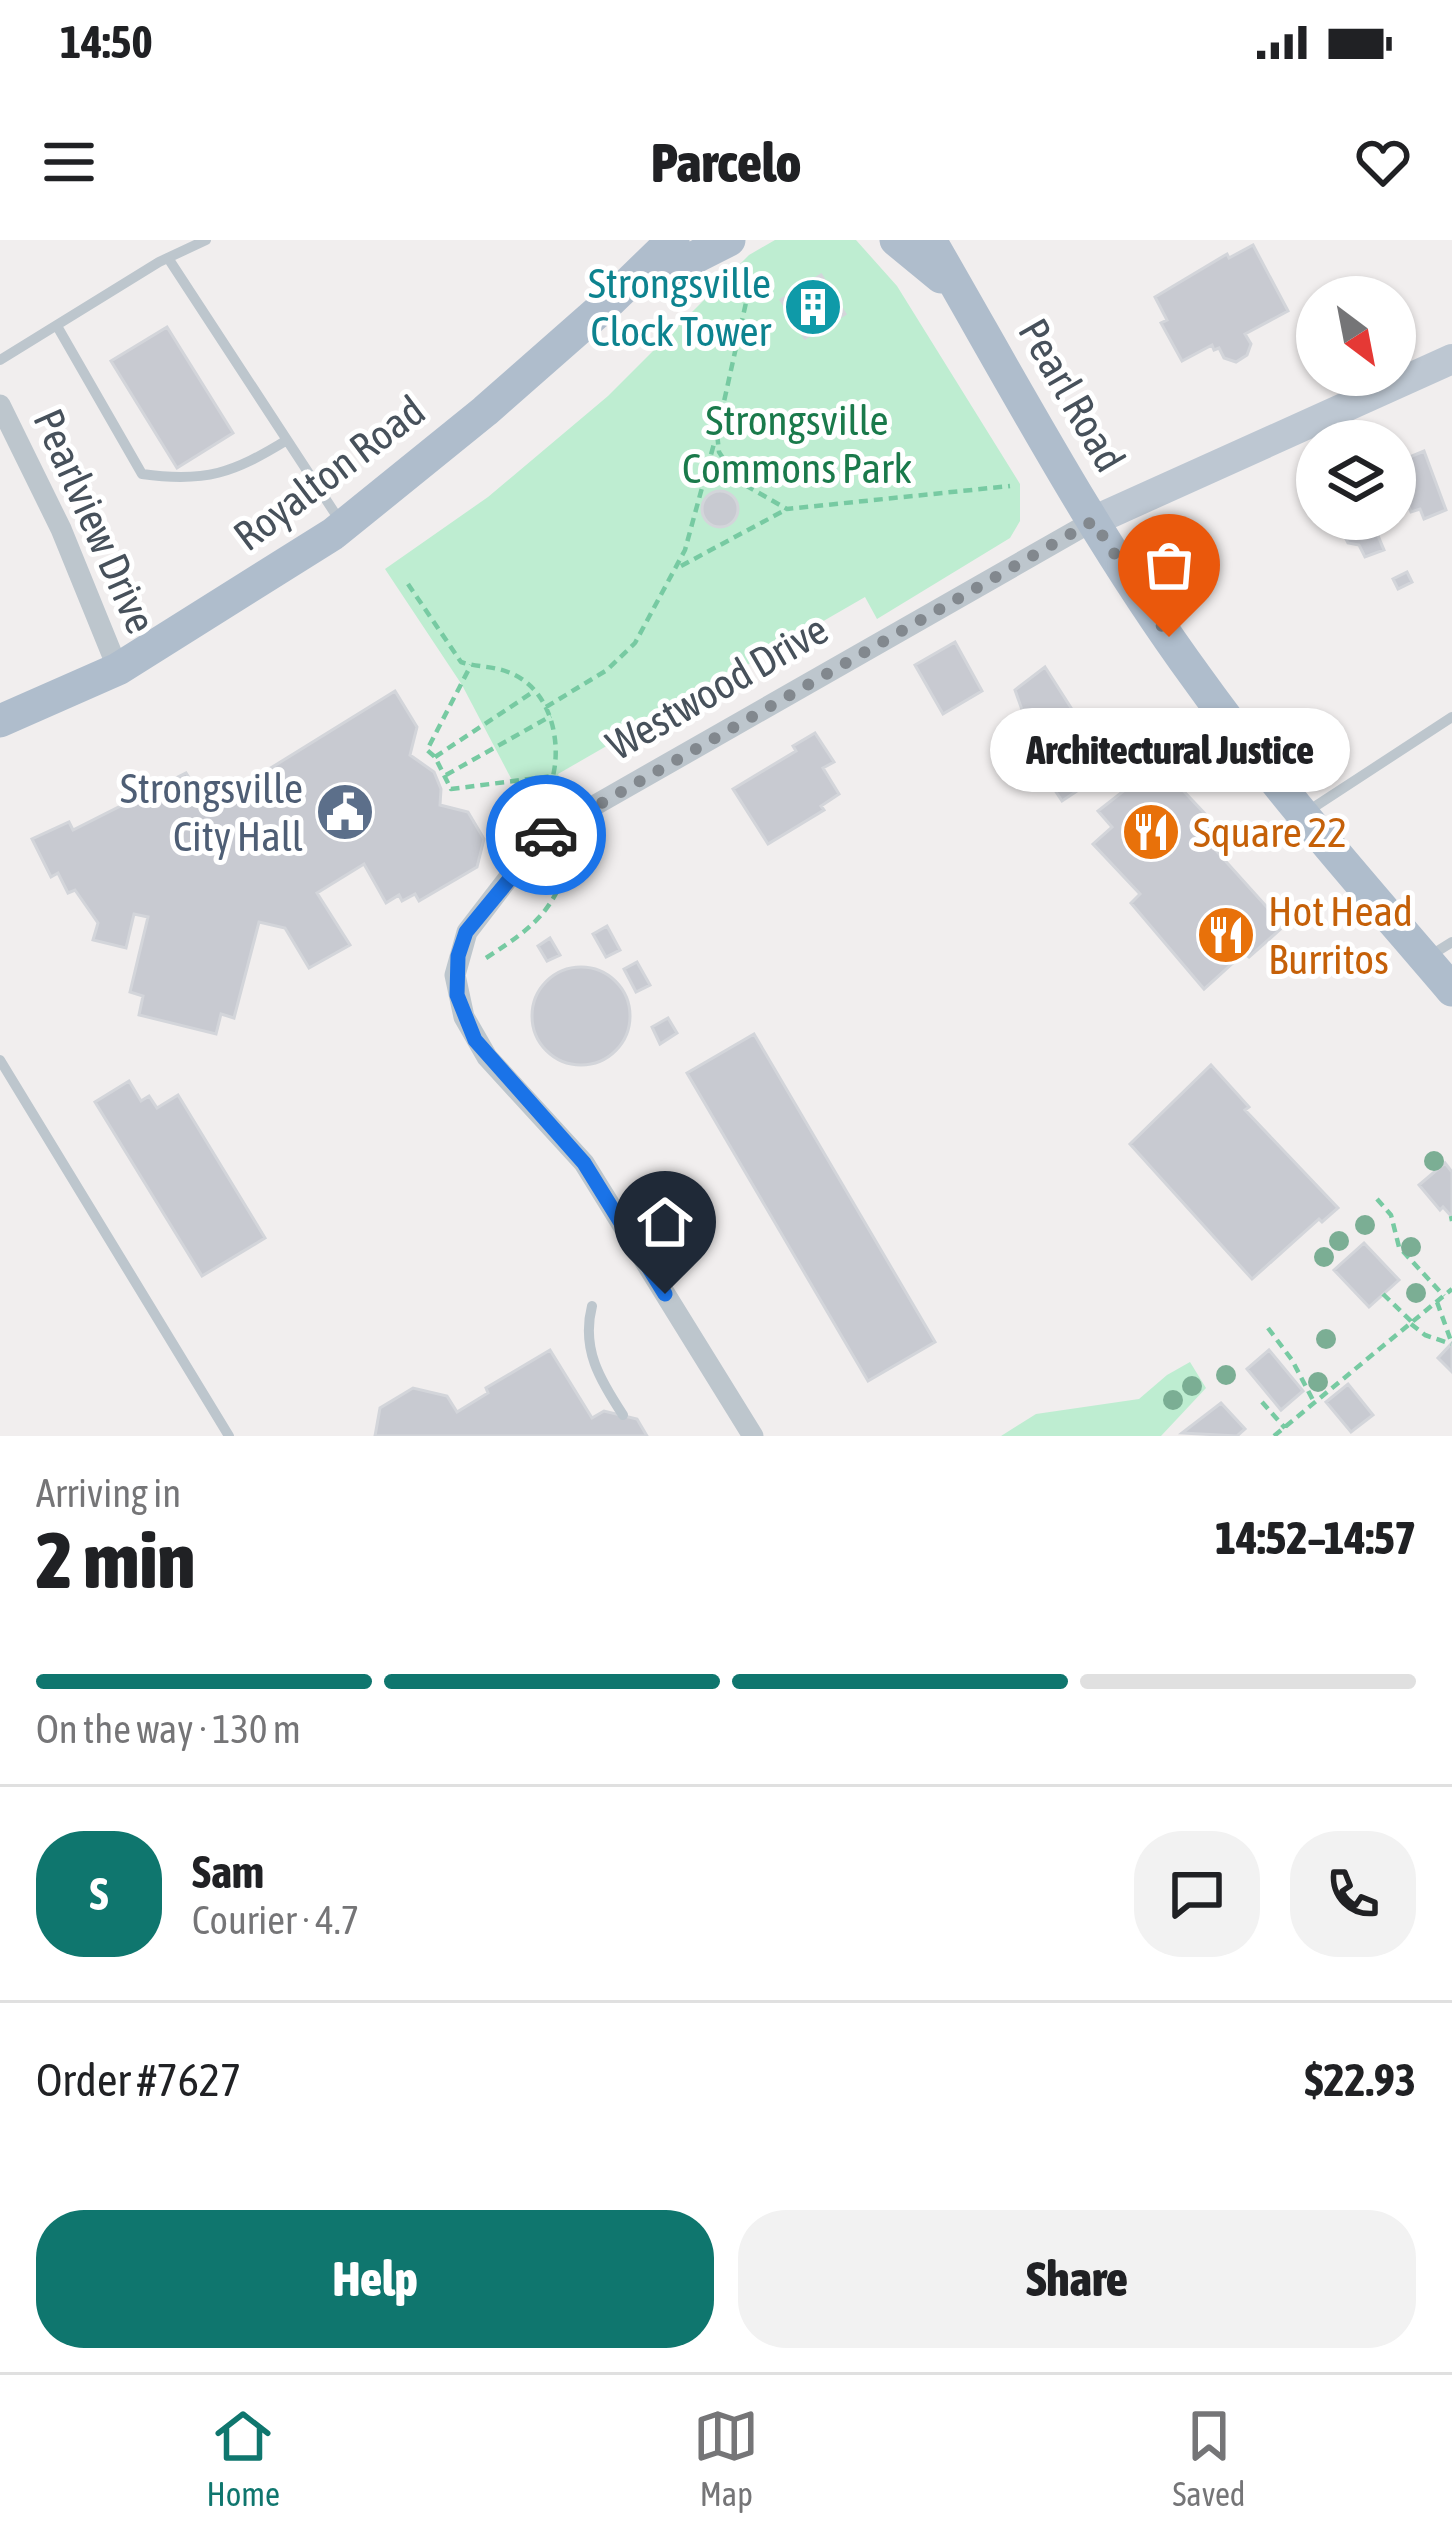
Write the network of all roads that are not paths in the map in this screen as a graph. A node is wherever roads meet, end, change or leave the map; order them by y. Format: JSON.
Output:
{"nodes":[{"id":1,"x":206,"y":240,"type":"edge"},
{"id":2,"x":673,"y":240,"type":"edge"},
{"id":3,"x":729,"y":240,"type":"edge"},
{"id":4,"x":896,"y":240,"type":"edge"},
{"id":5,"x":930,"y":240,"type":"edge"},
{"id":6,"x":168,"y":258,"type":"junction"},
{"id":7,"x":962,"y":295,"type":"junction"},
{"id":8,"x":609,"y":302,"type":"junction"},
{"id":9,"x":57,"y":326,"type":"junction"},
{"id":10,"x":1452,"y":359,"type":"edge"},
{"id":11,"x":0,"y":360,"type":"edge"},
{"id":12,"x":0,"y":404,"type":"edge"},
{"id":13,"x":287,"y":440,"type":"junction"},
{"id":14,"x":1093,"y":521,"type":"junction"},
{"id":15,"x":344,"y":526,"type":"junction"},
{"id":16,"x":118,"y":669,"type":"junction"},
{"id":17,"x":1452,"y":717,"type":"edge"},
{"id":18,"x":0,"y":722,"type":"edge"},
{"id":19,"x":1302,"y":814,"type":"junction"},
{"id":20,"x":1439,"y":950,"type":"edge"},
{"id":21,"x":1452,"y":990,"type":"edge"},
{"id":22,"x":0,"y":1060,"type":"edge"},
{"id":23,"x":592,"y":1306,"type":"dead end"},
{"id":24,"x":622,"y":1415,"type":"dead end"},
{"id":25,"x":229,"y":1436,"type":"edge"},
{"id":26,"x":753,"y":1436,"type":"edge"}],
"edges":[{"from":1,"to":6,"type":"lane"},
{"from":2,"to":8,"type":"main road","name":"Royalton Road"},
{"from":3,"to":8,"type":"main road"},
{"from":4,"to":7,"type":"main road"},
{"from":5,"to":7,"type":"main road","name":"Pearl Road"},
{"from":6,"to":9,"type":"lane"},
{"from":6,"to":13,"type":"lane"},
{"from":7,"to":14,"type":"main road","name":"Pearl Road"},
{"from":8,"to":15,"type":"main road","name":"Royalton Road"},
{"from":9,"to":11,"type":"lane"},
{"from":9,"to":13,"type":"lane"},
{"from":10,"to":14,"type":"street","name":"Westwood Drive"},
{"from":12,"to":16,"type":"street","name":"Pearlview Drive"},
{"from":13,"to":15,"type":"lane"},
{"from":14,"to":19,"type":"main road","name":"Pearl Road"},
{"from":14,"to":26,"type":"street","name":"Westwood Drive"},
{"from":15,"to":16,"type":"main road","name":"Royalton Road"},
{"from":16,"to":18,"type":"main road","name":"Royalton Road"},
{"from":17,"to":19,"type":"lane"},
{"from":19,"to":20,"type":"main road","name":"Pearl Road"},
{"from":20,"to":21,"type":"main road","name":"Pearl Road"},
{"from":22,"to":25,"type":"lane"},
{"from":23,"to":24,"type":"lane"}]}
